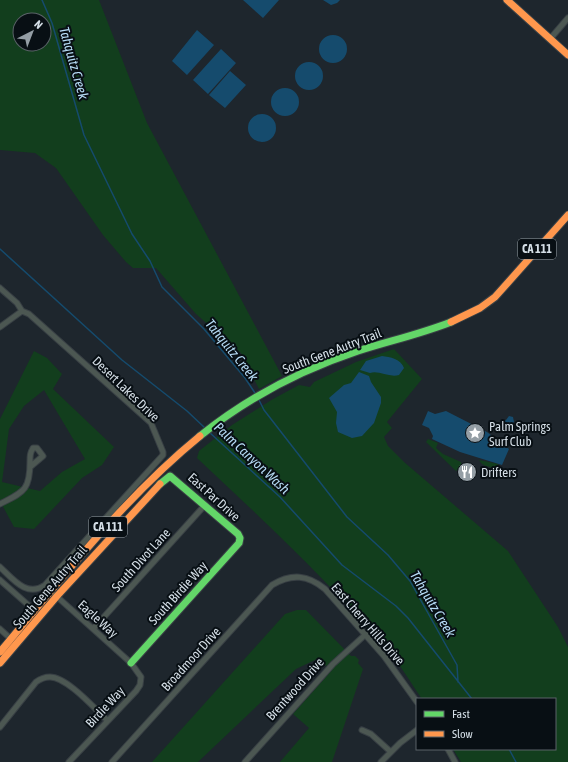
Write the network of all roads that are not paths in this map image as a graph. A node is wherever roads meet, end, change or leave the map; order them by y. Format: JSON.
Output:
{"nodes":[{"id":1,"x":506,"y":0,"type":"edge"},
{"id":2,"x":568,"y":18,"type":"edge"},
{"id":3,"x":550,"y":39,"type":"junction"},
{"id":4,"x":568,"y":55,"type":"edge"},
{"id":5,"x":568,"y":215,"type":"edge"},
{"id":6,"x":0,"y":288,"type":"edge"},
{"id":7,"x":22,"y":311,"type":"junction"},
{"id":8,"x":0,"y":327,"type":"edge"},
{"id":9,"x":30,"y":467,"type":"dead end"},
{"id":10,"x":170,"y":476,"type":"joint"},
{"id":11,"x":0,"y":504,"type":"edge"},
{"id":12,"x":205,"y":505,"type":"junction"},
{"id":13,"x":240,"y":538,"type":"joint"},
{"id":14,"x":0,"y":567,"type":"edge"},
{"id":15,"x":291,"y":578,"type":"joint"},
{"id":16,"x":0,"y":580,"type":"edge"},
{"id":17,"x":51,"y":591,"type":"junction"},
{"id":18,"x":56,"y":596,"type":"junction"},
{"id":19,"x":35,"y":611,"type":"junction"},
{"id":20,"x":0,"y":629,"type":"edge"},
{"id":21,"x":93,"y":629,"type":"junction"},
{"id":22,"x":366,"y":634,"type":"junction"},
{"id":23,"x":11,"y":639,"type":"junction"},
{"id":24,"x":0,"y":652,"type":"edge"},
{"id":25,"x":0,"y":664,"type":"edge"},
{"id":26,"x":131,"y":664,"type":"junction"},
{"id":27,"x":416,"y":701,"type":"edge"},
{"id":28,"x":108,"y":720,"type":"junction"},
{"id":29,"x":0,"y":727,"type":"edge"},
{"id":30,"x":362,"y":730,"type":"dead end"},
{"id":31,"x":416,"y":731,"type":"edge"},
{"id":32,"x":449,"y":750,"type":"edge"},
{"id":33,"x":391,"y":752,"type":"junction"},
{"id":34,"x":69,"y":762,"type":"edge"},
{"id":35,"x":112,"y":762,"type":"edge"},
{"id":36,"x":245,"y":762,"type":"edge"},
{"id":37,"x":381,"y":762,"type":"edge"},
{"id":38,"x":455,"y":762,"type":"edge"}],
"edges":[{"from":1,"to":3,"type":"main road"},
{"from":2,"to":3,"type":"street"},
{"from":3,"to":4,"type":"main road"},
{"from":5,"to":17,"type":"main road","name":"South Gene Autry Trail","number":"CA 111"},
{"from":6,"to":7,"type":"street","name":"Desert Lakes Drive"},
{"from":7,"to":8,"type":"street"},
{"from":7,"to":14,"type":"street","name":"Desert Lakes Drive"},
{"from":9,"to":11,"type":"street"},
{"from":10,"to":12,"type":"main road","name":"East Par Drive"},
{"from":10,"to":18,"type":"main road","name":"South Gene Autry Trail"},
{"from":12,"to":13,"type":"main road","name":"East Par Drive"},
{"from":12,"to":21,"type":"street","name":"South Divot Lane"},
{"from":13,"to":26,"type":"main road","name":"South Birdie Way"},
{"from":15,"to":22,"type":"street","name":"East Cherry Hills Drive"},
{"from":15,"to":35,"type":"street","name":"Broadmoor Drive"},
{"from":16,"to":19,"type":"street"},
{"from":17,"to":18,"type":"street","name":"Eagle Way"},
{"from":17,"to":19,"type":"main road","name":"South Gene Autry Trail","number":"CA 111"},
{"from":18,"to":21,"type":"street","name":"Eagle Way"},
{"from":18,"to":25,"type":"main road","name":"South Gene Autry Trail"},
{"from":19,"to":23,"type":"main road","name":"South Gene Autry Trail","number":"CA 111"},
{"from":20,"to":23,"type":"street"},
{"from":21,"to":26,"type":"street","name":"Eagle Way"},
{"from":22,"to":27,"type":"street","name":"East Cherry Hills Drive"},
{"from":22,"to":36,"type":"street","name":"Brentwood Drive"},
{"from":23,"to":24,"type":"main road","name":"South Gene Autry Trail","number":"CA 111"},
{"from":26,"to":28,"type":"street","name":"Birdie Way"},
{"from":28,"to":29,"type":"street"},
{"from":28,"to":34,"type":"street","name":"Birdie Way"},
{"from":30,"to":33,"type":"street"},
{"from":31,"to":33,"type":"street"},
{"from":32,"to":38,"type":"street"},
{"from":33,"to":37,"type":"street"}]}
